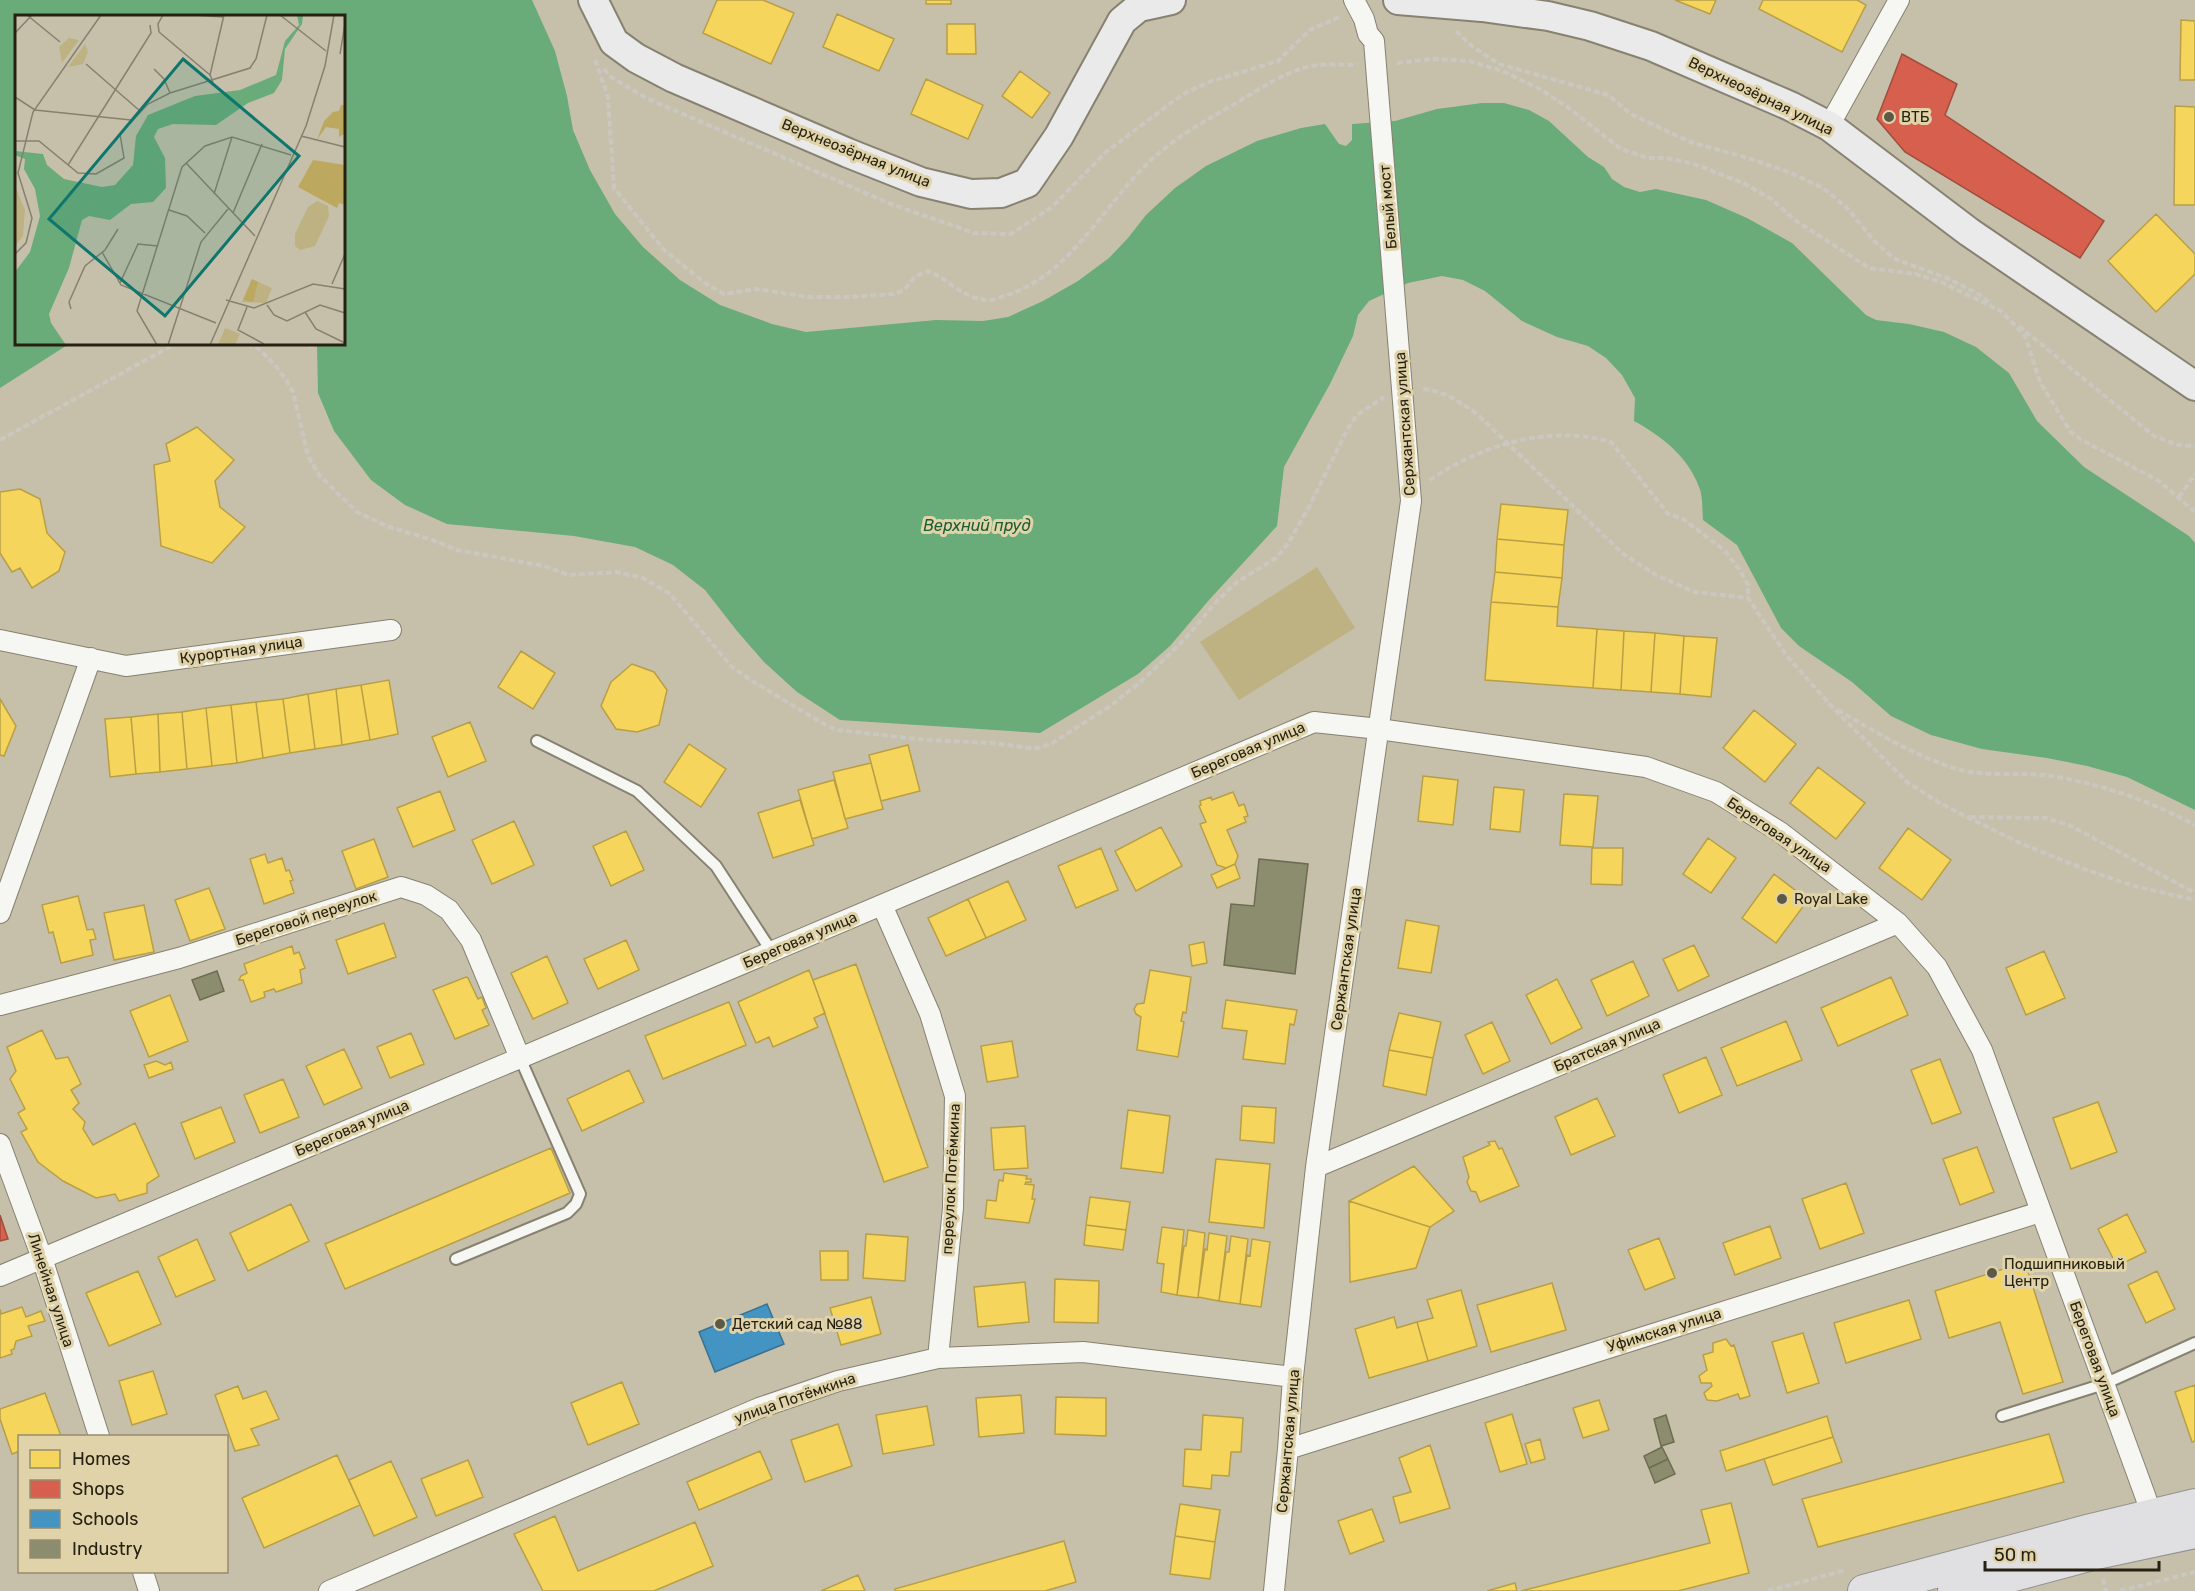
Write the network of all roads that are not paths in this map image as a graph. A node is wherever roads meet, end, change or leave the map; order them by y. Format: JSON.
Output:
{"nodes":[{"id":1,"x":593,"y":0,"type":"edge"},
{"id":2,"x":1171,"y":0,"type":"edge"},
{"id":3,"x":1354,"y":0,"type":"edge"},
{"id":4,"x":1398,"y":0,"type":"edge"},
{"id":5,"x":1899,"y":0,"type":"edge"},
{"id":6,"x":1482,"y":3,"type":"edge"},
{"id":7,"x":1829,"y":126,"type":"junction"},
{"id":8,"x":1397,"y":327,"type":"joint"},
{"id":9,"x":2195,"y":386,"type":"edge"},
{"id":10,"x":391,"y":630,"type":"dead end"},
{"id":11,"x":0,"y":640,"type":"edge"},
{"id":12,"x":91,"y":658,"type":"junction"},
{"id":13,"x":1379,"y":729,"type":"junction"},
{"id":14,"x":537,"y":741,"type":"dead end"},
{"id":15,"x":882,"y":905,"type":"junction"},
{"id":16,"x":0,"y":913,"type":"edge"},
{"id":17,"x":1898,"y":923,"type":"junction"},
{"id":18,"x":772,"y":952,"type":"junction"},
{"id":19,"x":0,"y":1005,"type":"edge"},
{"id":20,"x":520,"y":1058,"type":"junction"},
{"id":21,"x":0,"y":1144,"type":"edge"},
{"id":22,"x":1316,"y":1167,"type":"junction"},
{"id":23,"x":2040,"y":1212,"type":"junction"},
{"id":24,"x":42,"y":1258,"type":"junction"},
{"id":25,"x":456,"y":1259,"type":"dead end"},
{"id":26,"x":0,"y":1276,"type":"edge"},
{"id":27,"x":2195,"y":1343,"type":"edge"},
{"id":28,"x":938,"y":1358,"type":"junction"},
{"id":29,"x":1293,"y":1377,"type":"junction"},
{"id":30,"x":2104,"y":1384,"type":"junction"},
{"id":31,"x":2002,"y":1416,"type":"dead end"},
{"id":32,"x":98,"y":1435,"type":"edge"},
{"id":33,"x":1288,"y":1449,"type":"junction"},
{"id":34,"x":2195,"y":1505,"type":"edge"},
{"id":35,"x":2151,"y":1516,"type":"junction"},
{"id":36,"x":2195,"y":1532,"type":"edge"},
{"id":37,"x":143,"y":1573,"type":"edge"},
{"id":38,"x":149,"y":1591,"type":"edge"},
{"id":39,"x":329,"y":1591,"type":"edge"},
{"id":40,"x":1274,"y":1591,"type":"edge"},
{"id":41,"x":1864,"y":1591,"type":"edge"},
{"id":42,"x":1954,"y":1591,"type":"edge"}],
"edges":[{"from":1,"to":2,"type":"street","name":"Верхнеозёрная улица"},
{"from":3,"to":8,"type":"street","name":"Белый мост"},
{"from":4,"to":6,"type":"street","name":"Верхнеозёрная улица"},
{"from":5,"to":7,"type":"street"},
{"from":6,"to":7,"type":"street","name":"Верхнеозёрная улица"},
{"from":7,"to":9,"type":"street","name":"Верхнеозёрная улица"},
{"from":8,"to":13,"type":"street","name":"Сержантская улица"},
{"from":10,"to":12,"type":"street","name":"Курортная улица"},
{"from":11,"to":12,"type":"street","name":"Курортная улица"},
{"from":12,"to":16,"type":"street"},
{"from":13,"to":15,"type":"street","name":"Береговая улица"},
{"from":13,"to":17,"type":"street","name":"Береговая улица"},
{"from":13,"to":22,"type":"street","name":"Сержантская улица"},
{"from":14,"to":18,"type":"lane"},
{"from":15,"to":18,"type":"street","name":"Береговая улица"},
{"from":15,"to":28,"type":"street","name":"переулок Потёмкина"},
{"from":17,"to":22,"type":"street","name":"Братская улица"},
{"from":17,"to":23,"type":"street","name":"Береговая улица"},
{"from":18,"to":20,"type":"street","name":"Береговая улица"},
{"from":19,"to":20,"type":"street","name":"Береговой переулок"},
{"from":20,"to":24,"type":"street","name":"Береговая улица"},
{"from":20,"to":25,"type":"lane"},
{"from":21,"to":24,"type":"street","name":"Линейная улица"},
{"from":22,"to":29,"type":"street","name":"Сержантская улица"},
{"from":23,"to":30,"type":"street","name":"Береговая улица"},
{"from":23,"to":33,"type":"street","name":"Уфимская улица"},
{"from":24,"to":26,"type":"street","name":"Береговая улица"},
{"from":24,"to":32,"type":"street","name":"Линейная улица"},
{"from":27,"to":30,"type":"lane"},
{"from":28,"to":29,"type":"street","name":"улица Потёмкина"},
{"from":28,"to":39,"type":"street","name":"улица Потёмкина"},
{"from":29,"to":33,"type":"street","name":"Сержантская улица"},
{"from":30,"to":31,"type":"lane"},
{"from":30,"to":35,"type":"street","name":"Береговая улица"},
{"from":33,"to":40,"type":"street","name":"Сержантская улица"},
{"from":34,"to":35,"type":"main road"},
{"from":35,"to":41,"type":"main road"},
{"from":36,"to":42,"type":"main road"},
{"from":37,"to":38,"type":"street"}]}
